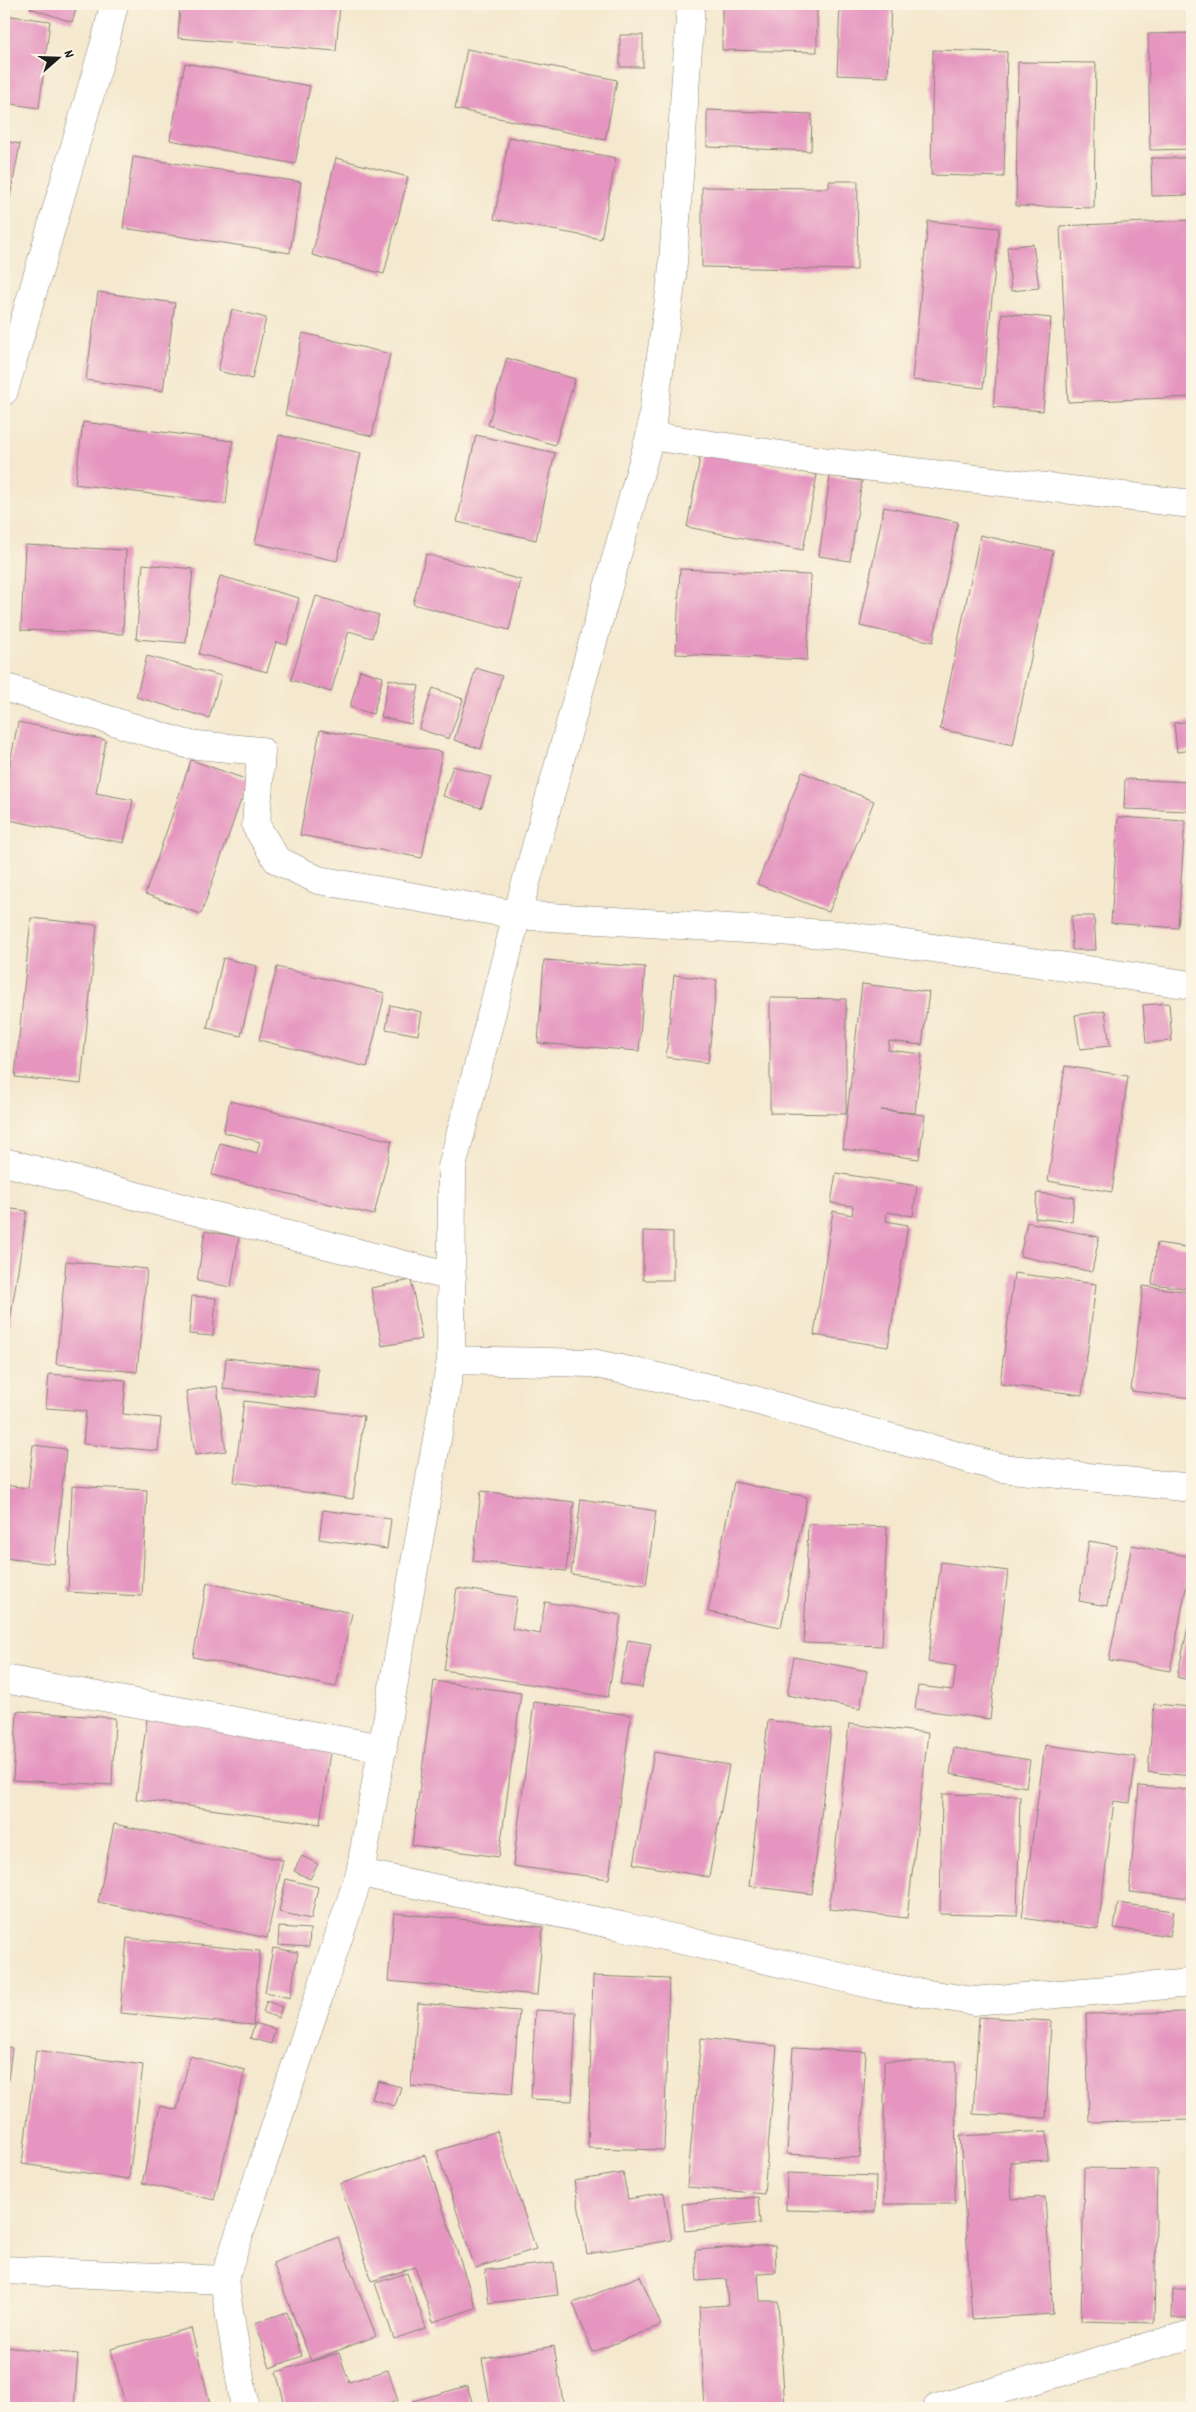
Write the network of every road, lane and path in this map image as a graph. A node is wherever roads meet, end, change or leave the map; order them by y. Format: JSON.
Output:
{"nodes":[{"id":1,"x":114,"y":4,"type":"edge"},
{"id":2,"x":691,"y":4,"type":"edge"},
{"id":3,"x":4,"y":391,"type":"edge"},
{"id":4,"x":650,"y":436,"type":"junction"},
{"id":5,"x":1192,"y":504,"type":"edge"},
{"id":6,"x":4,"y":687,"type":"edge"},
{"id":7,"x":518,"y":915,"type":"junction"},
{"id":8,"x":1192,"y":985,"type":"edge"},
{"id":9,"x":4,"y":1162,"type":"edge"},
{"id":10,"x":452,"y":1277,"type":"junction"},
{"id":11,"x":451,"y":1360,"type":"junction"},
{"id":12,"x":1192,"y":1488,"type":"edge"},
{"id":13,"x":4,"y":1679,"type":"edge"},
{"id":14,"x":383,"y":1748,"type":"junction"},
{"id":15,"x":360,"y":1873,"type":"junction"},
{"id":16,"x":1192,"y":1982,"type":"edge"},
{"id":17,"x":4,"y":2270,"type":"edge"},
{"id":18,"x":224,"y":2280,"type":"junction"},
{"id":19,"x":1192,"y":2334,"type":"edge"},
{"id":20,"x":245,"y":2408,"type":"edge"},
{"id":21,"x":937,"y":2408,"type":"edge"}],
"edges":[{"from":1,"to":3,"type":"street"},
{"from":2,"to":4,"type":"street"},
{"from":4,"to":5,"type":"street"},
{"from":4,"to":7,"type":"street"},
{"from":6,"to":7,"type":"street"},
{"from":7,"to":8,"type":"street"},
{"from":7,"to":10,"type":"street"},
{"from":9,"to":10,"type":"street"},
{"from":10,"to":11,"type":"street"},
{"from":11,"to":12,"type":"street"},
{"from":11,"to":14,"type":"street"},
{"from":13,"to":14,"type":"street"},
{"from":14,"to":15,"type":"street"},
{"from":15,"to":16,"type":"street"},
{"from":15,"to":18,"type":"street"},
{"from":17,"to":18,"type":"street"},
{"from":18,"to":20,"type":"street"},
{"from":19,"to":21,"type":"street"}]}
